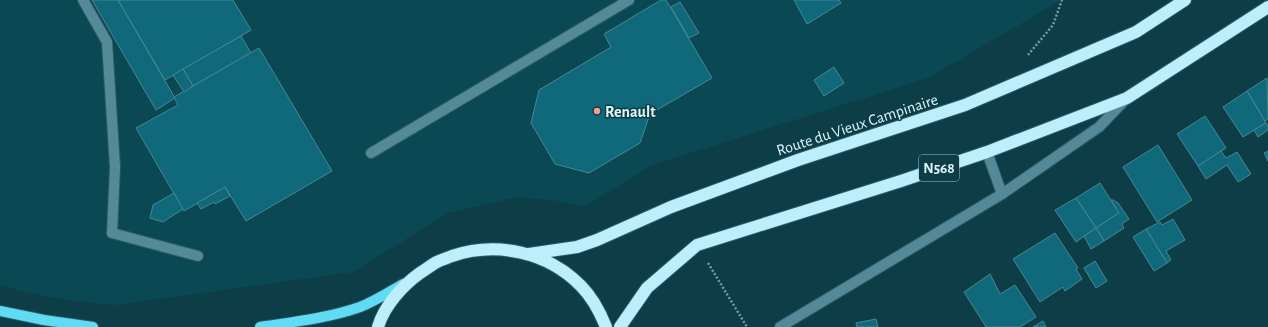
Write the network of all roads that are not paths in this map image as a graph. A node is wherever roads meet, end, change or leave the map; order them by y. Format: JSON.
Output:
{"nodes":[{"id":1,"x":83,"y":0,"type":"edge"},
{"id":2,"x":629,"y":0,"type":"edge"},
{"id":3,"x":1185,"y":0,"type":"edge"},
{"id":4,"x":1268,"y":7,"type":"edge"},
{"id":5,"x":1127,"y":98,"type":"junction"},
{"id":6,"x":987,"y":152,"type":"junction"},
{"id":7,"x":371,"y":153,"type":"dead end"},
{"id":8,"x":1002,"y":194,"type":"junction"},
{"id":9,"x":529,"y":254,"type":"junction"},
{"id":10,"x":198,"y":256,"type":"dead end"},
{"id":11,"x":410,"y":280,"type":"junction"},
{"id":12,"x":0,"y":311,"type":"edge"},
{"id":13,"x":93,"y":327,"type":"edge"},
{"id":14,"x":260,"y":327,"type":"edge"},
{"id":15,"x":378,"y":327,"type":"edge"},
{"id":16,"x":606,"y":327,"type":"edge"},
{"id":17,"x":620,"y":327,"type":"edge"},
{"id":18,"x":780,"y":327,"type":"edge"}],
"edges":[{"from":1,"to":10,"type":"street"},
{"from":2,"to":7,"type":"street"},
{"from":3,"to":9,"type":"highway","name":"Route du Vieux Campinaire"},
{"from":4,"to":5,"type":"highway","number":"N568"},
{"from":5,"to":6,"type":"highway","number":"N568"},
{"from":5,"to":8,"type":"street"},
{"from":6,"to":8,"type":"street"},
{"from":6,"to":17,"type":"highway","number":"N568"},
{"from":8,"to":18,"type":"street"},
{"from":9,"to":11,"type":"highway"},
{"from":9,"to":16,"type":"highway"},
{"from":11,"to":14,"type":"main road"},
{"from":11,"to":15,"type":"highway"},
{"from":12,"to":13,"type":"main road"}]}
